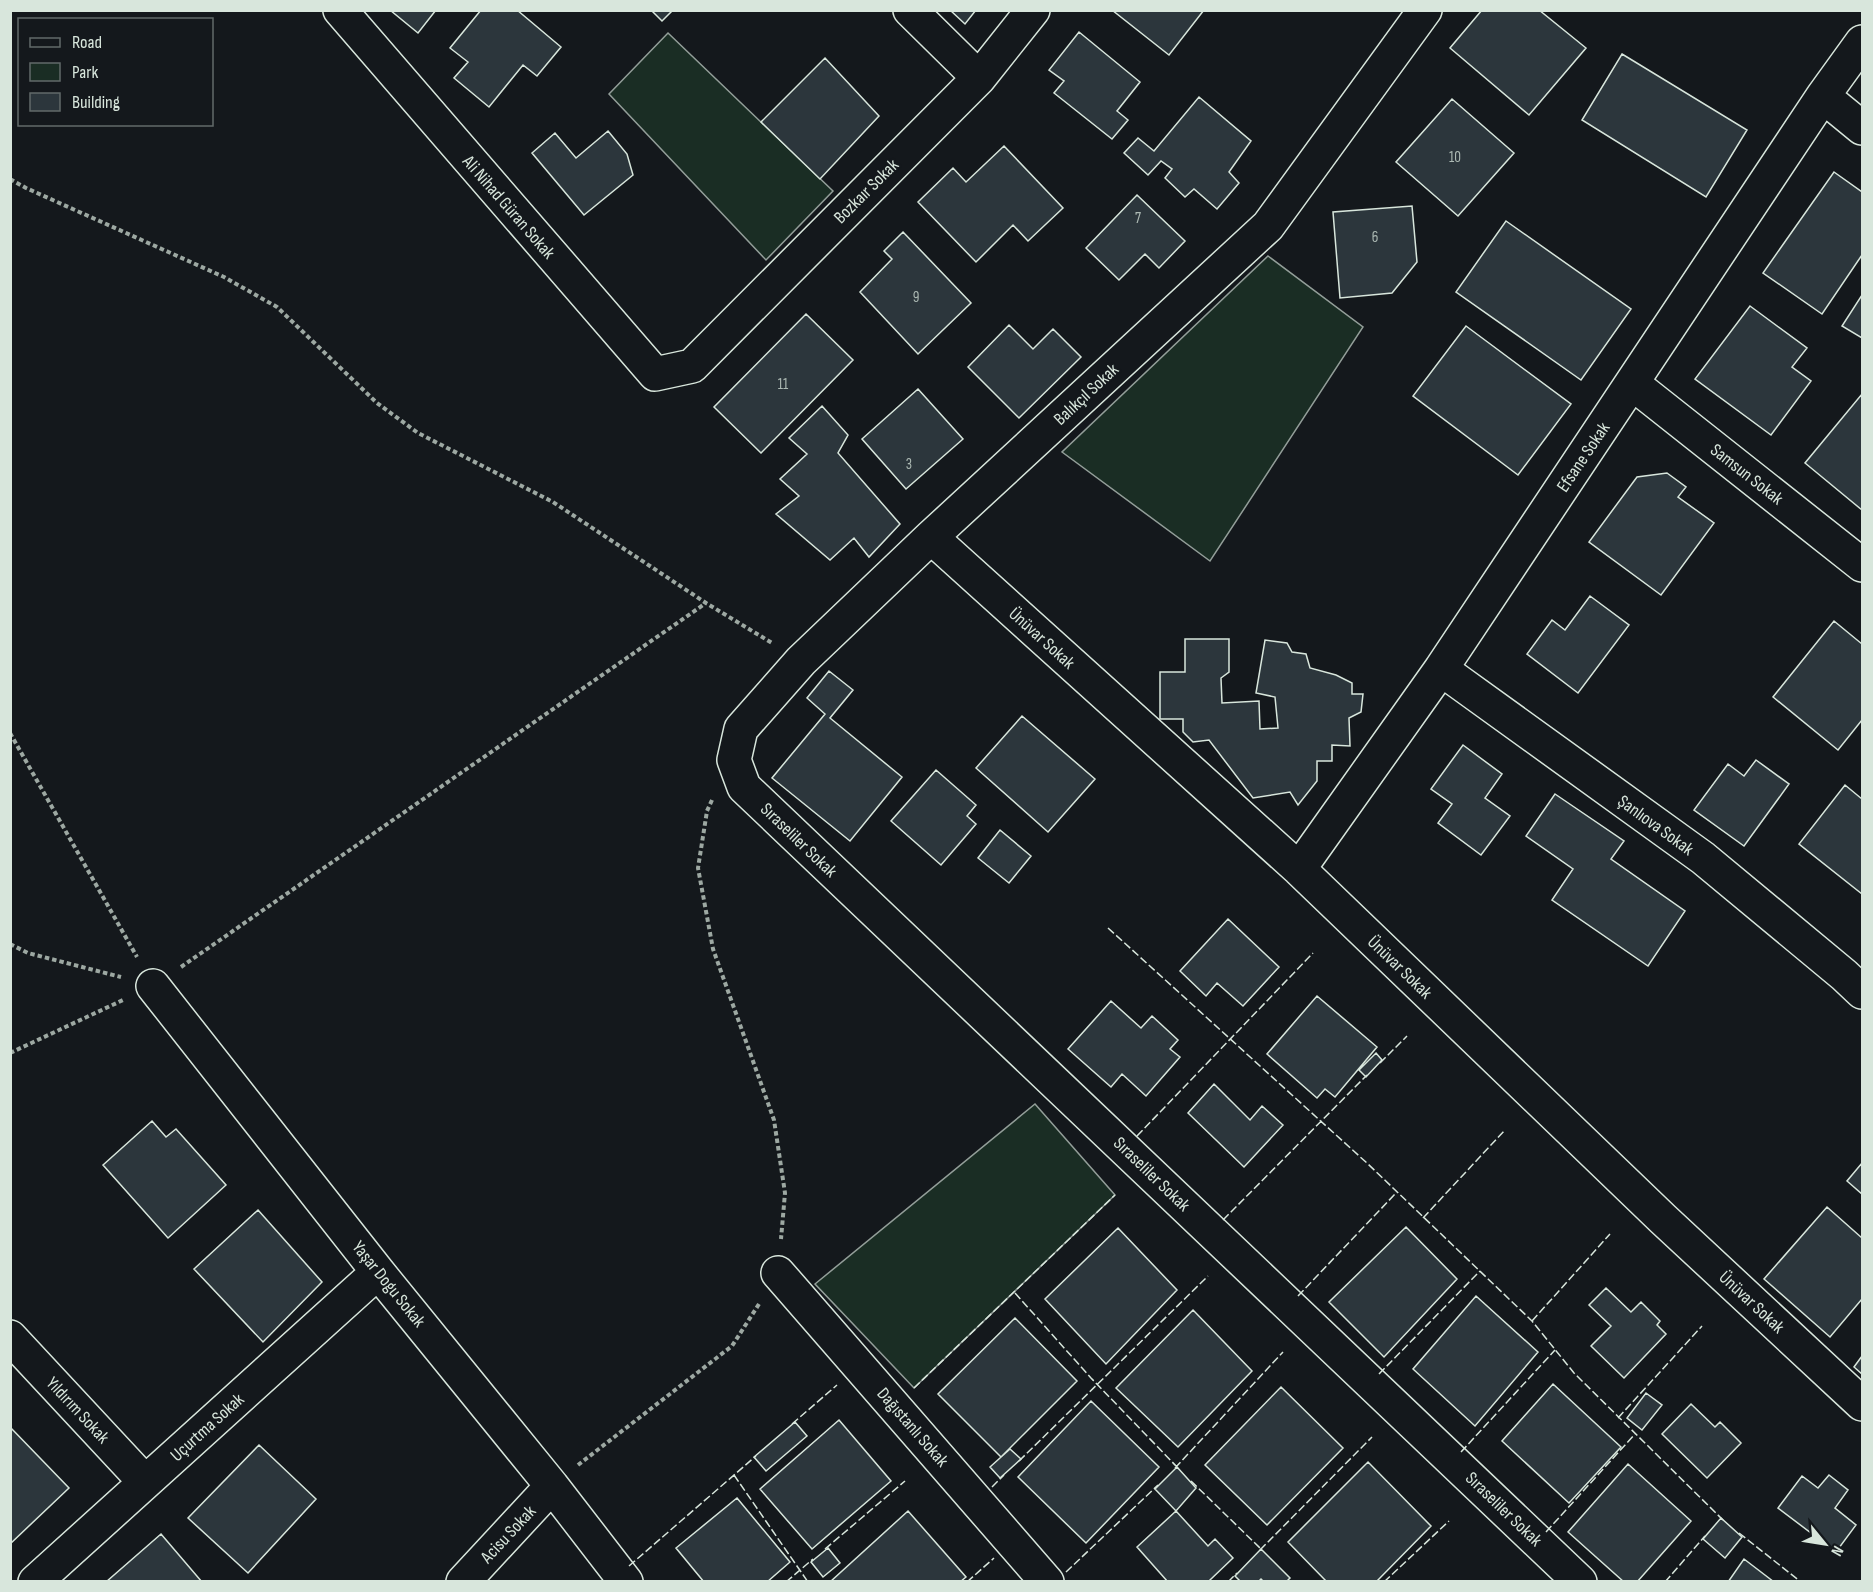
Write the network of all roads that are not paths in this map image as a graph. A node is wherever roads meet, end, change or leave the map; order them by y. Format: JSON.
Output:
{"nodes":[{"id":1,"x":340,"y":10,"type":"edge"},
{"id":2,"x":910,"y":10,"type":"edge"},
{"id":3,"x":1033,"y":10,"type":"edge"},
{"id":4,"x":1425,"y":10,"type":"edge"},
{"id":5,"x":1863,"y":42,"type":"edge"},
{"id":6,"x":979,"y":78,"type":"junction"},
{"id":7,"x":1823,"y":96,"type":"junction"},
{"id":8,"x":1863,"y":128,"type":"edge"},
{"id":9,"x":692,"y":366,"type":"joint"},
{"id":10,"x":1632,"y":384,"type":"junction"},
{"id":11,"x":931,"y":537,"type":"junction"},
{"id":12,"x":1863,"y":565,"type":"edge"},
{"id":13,"x":1441,"y":669,"type":"junction"},
{"id":14,"x":734,"y":760,"type":"joint"},
{"id":15,"x":1299,"y":869,"type":"junction"},
{"id":16,"x":153,"y":986,"type":"road end"},
{"id":17,"x":1863,"y":992,"type":"edge"},
{"id":18,"x":378,"y":1272,"type":"junction"},
{"id":19,"x":778,"y":1273,"type":"road end"},
{"id":20,"x":10,"y":1337,"type":"edge"},
{"id":21,"x":1863,"y":1404,"type":"edge"},
{"id":22,"x":145,"y":1482,"type":"junction"},
{"id":23,"x":552,"y":1486,"type":"junction"},
{"id":24,"x":35,"y":1581,"type":"edge"},
{"id":25,"x":463,"y":1581,"type":"edge"},
{"id":26,"x":626,"y":1581,"type":"edge"},
{"id":27,"x":1047,"y":1581,"type":"edge"},
{"id":28,"x":1580,"y":1581,"type":"edge"}],
"edges":[{"from":1,"to":9,"type":"street","name":"Ali Nihad Güran Sokak"},
{"from":2,"to":6,"type":"street"},
{"from":3,"to":6,"type":"street","name":"Bozkaır Sokak"},
{"from":4,"to":11,"type":"street","name":"Balıkçıl Sokak"},
{"from":5,"to":7,"type":"street","name":"Efsane Sokak"},
{"from":6,"to":9,"type":"street","name":"Bozkaır Sokak"},
{"from":7,"to":8,"type":"street"},
{"from":7,"to":10,"type":"street","name":"Efsane Sokak"},
{"from":10,"to":12,"type":"street","name":"Samsun Sokak"},
{"from":10,"to":13,"type":"street","name":"Efsane Sokak"},
{"from":11,"to":14,"type":"street","name":"Balıkçıl Sokak"},
{"from":11,"to":15,"type":"street","name":"Ünüvar Sokak"},
{"from":13,"to":15,"type":"street","name":"Efsane Sokak"},
{"from":13,"to":17,"type":"street","name":"Şanlıova Sokak"},
{"from":14,"to":28,"type":"street","name":"Sıraseliler Sokak"},
{"from":15,"to":21,"type":"street","name":"Ünüvar Sokak"},
{"from":16,"to":18,"type":"street","name":"Yaşar Dogu Sokak"},
{"from":18,"to":22,"type":"street","name":"Uçurtma Sokak"},
{"from":18,"to":23,"type":"street","name":"Yaşar Dogu Sokak"},
{"from":19,"to":27,"type":"street","name":"Dağıstanlı Sokak"},
{"from":20,"to":22,"type":"street","name":"Yıldırım Sokak"},
{"from":22,"to":24,"type":"street","name":"Uçurtma Sokak"},
{"from":23,"to":25,"type":"street","name":"Acisu Sokak"},
{"from":23,"to":26,"type":"street","name":"Yaşar Dogu Sokak"}]}
